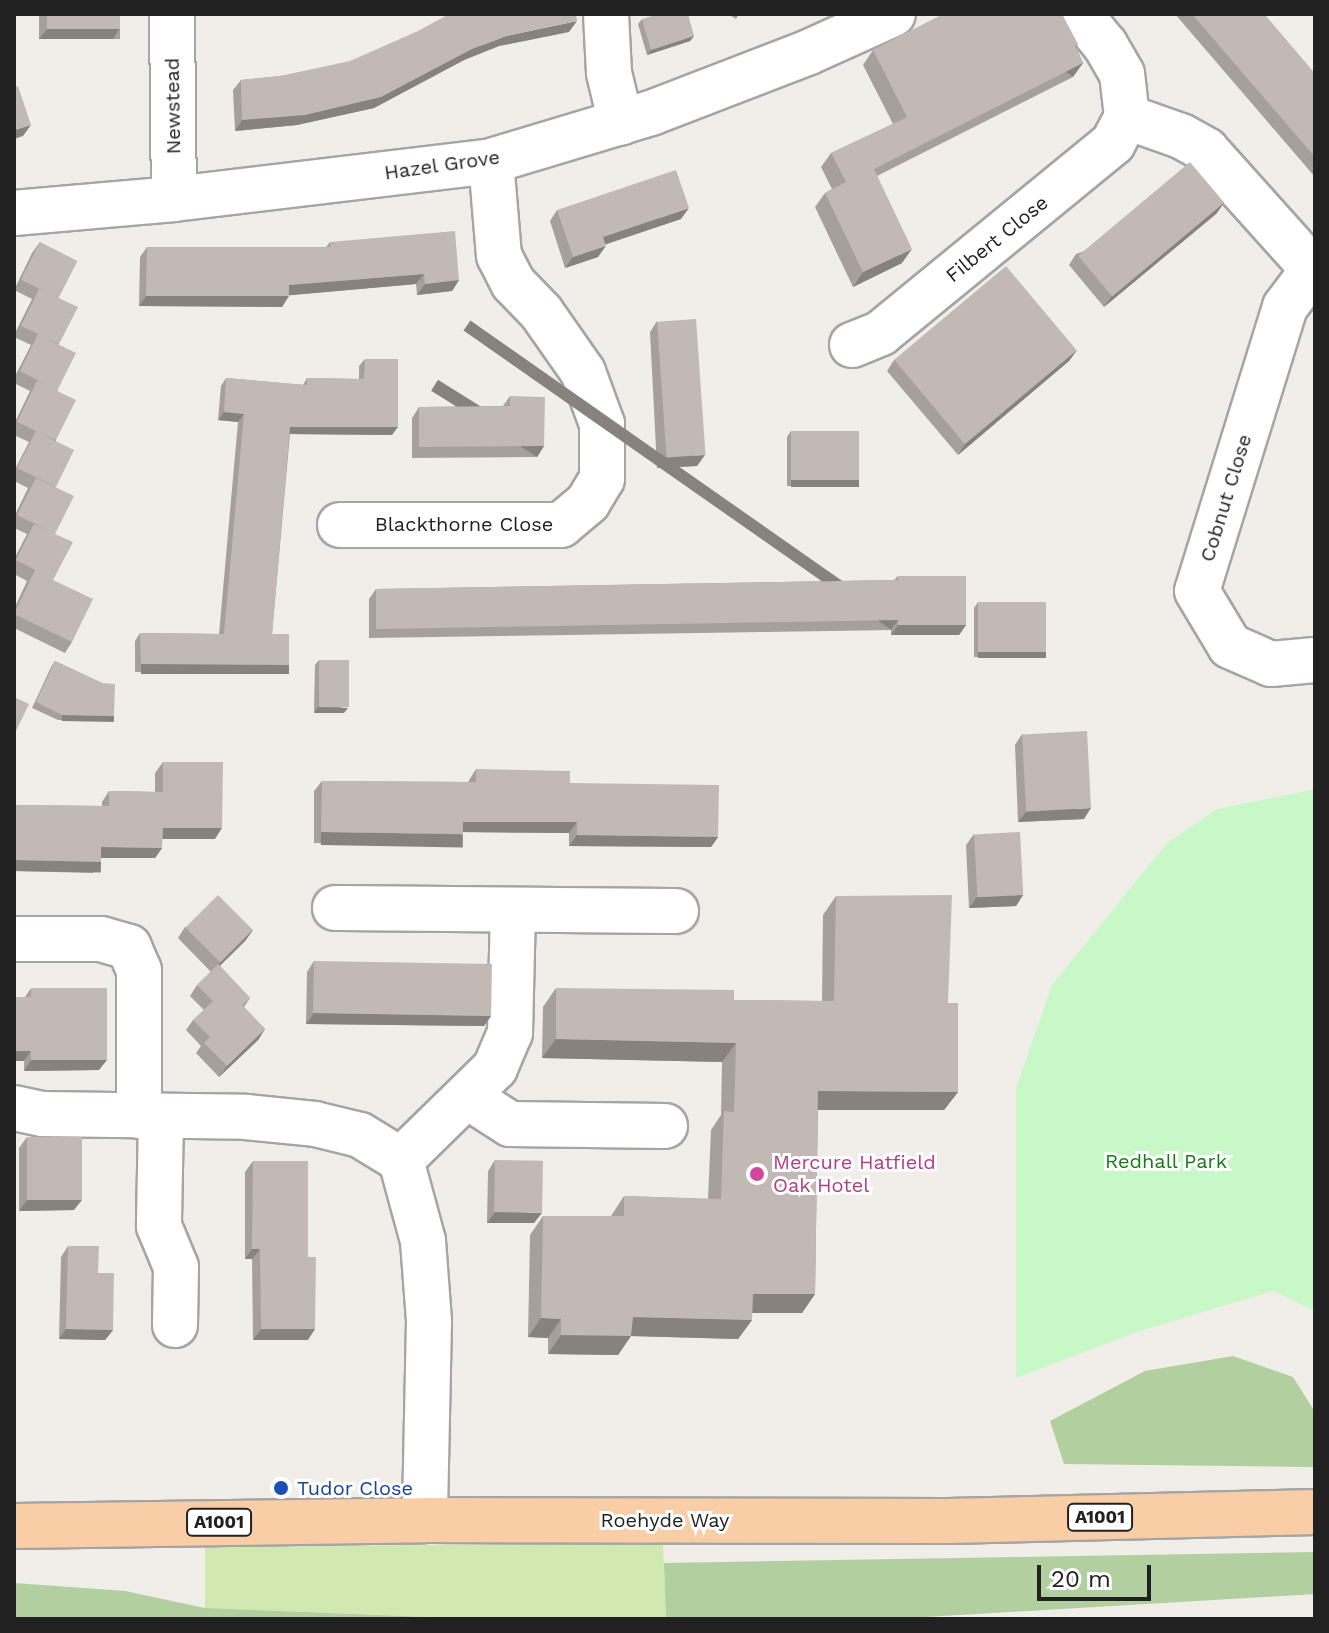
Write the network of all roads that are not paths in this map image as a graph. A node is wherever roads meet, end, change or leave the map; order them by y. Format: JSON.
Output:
{"nodes":[{"id":1,"x":172,"y":14,"type":"edge"},
{"id":2,"x":606,"y":14,"type":"edge"},
{"id":3,"x":893,"y":14,"type":"edge"},
{"id":4,"x":1080,"y":14,"type":"edge"},
{"id":5,"x":1127,"y":117,"type":"junction"},
{"id":6,"x":621,"y":123,"type":"junction"},
{"id":7,"x":491,"y":161,"type":"junction"},
{"id":8,"x":174,"y":199,"type":"junction"},
{"id":9,"x":14,"y":213,"type":"edge"},
{"id":10,"x":1314,"y":267,"type":"edge"},
{"id":11,"x":852,"y":345,"type":"dead end"},
{"id":12,"x":340,"y":525,"type":"dead end"},
{"id":13,"x":1315,"y":660,"type":"edge"},
{"id":14,"x":335,"y":908,"type":"dead end"},
{"id":15,"x":513,"y":910,"type":"junction"},
{"id":16,"x":676,"y":911,"type":"dead end"},
{"id":17,"x":14,"y":939,"type":"edge"},
{"id":18,"x":468,"y":1097,"type":"junction"},
{"id":19,"x":14,"y":1108,"type":"edge"},
{"id":20,"x":150,"y":1116,"type":"junction"},
{"id":21,"x":665,"y":1126,"type":"dead end"},
{"id":22,"x":401,"y":1160,"type":"junction"},
{"id":23,"x":175,"y":1325,"type":"dead end"},
{"id":24,"x":1315,"y":1512,"type":"edge"},
{"id":25,"x":425,"y":1520,"type":"junction"},
{"id":26,"x":14,"y":1526,"type":"edge"}],
"edges":[{"from":1,"to":8,"type":"street","name":"Newstead"},
{"from":2,"to":6,"type":"street"},
{"from":3,"to":6,"type":"street","name":"Hazel Grove"},
{"from":4,"to":5,"type":"street"},
{"from":5,"to":10,"type":"street"},
{"from":5,"to":11,"type":"street","name":"Filbert Close"},
{"from":6,"to":7,"type":"street","name":"Hazel Grove"},
{"from":7,"to":8,"type":"street","name":"Hazel Grove"},
{"from":7,"to":12,"type":"street","name":"Blackthorne Close"},
{"from":8,"to":9,"type":"street","name":"Hazel Grove"},
{"from":10,"to":13,"type":"street","name":"Cobnut Close"},
{"from":14,"to":15,"type":"street"},
{"from":15,"to":16,"type":"street"},
{"from":15,"to":18,"type":"street"},
{"from":17,"to":20,"type":"street"},
{"from":18,"to":21,"type":"street"},
{"from":18,"to":22,"type":"street"},
{"from":19,"to":20,"type":"street"},
{"from":20,"to":22,"type":"street"},
{"from":20,"to":23,"type":"street"},
{"from":22,"to":25,"type":"street"},
{"from":24,"to":25,"type":"main road","name":"Roehyde Way","number":"A1001"},
{"from":25,"to":26,"type":"main road","name":"Roehyde Way","number":"A1001"}]}
